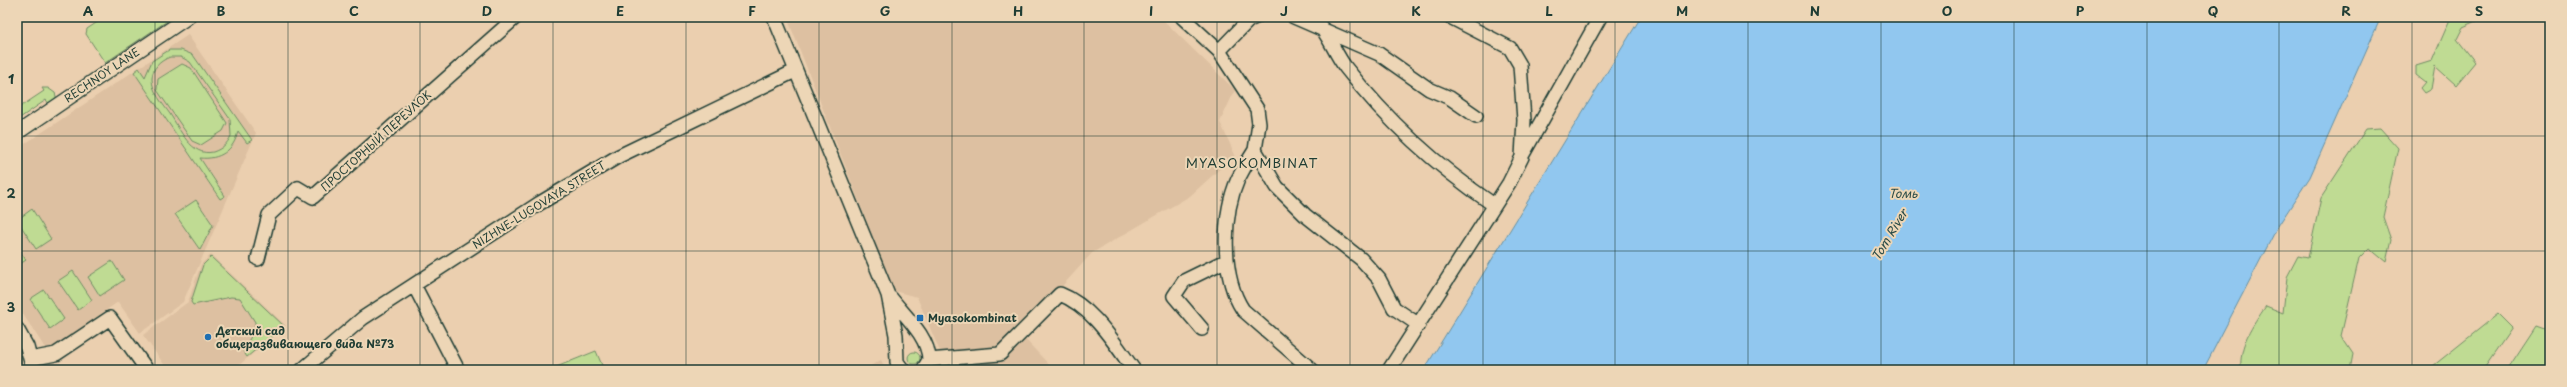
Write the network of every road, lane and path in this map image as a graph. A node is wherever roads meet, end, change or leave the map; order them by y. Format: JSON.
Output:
{"nodes":[{"id":1,"x":188,"y":17,"type":"edge"},
{"id":2,"x":516,"y":17,"type":"edge"},
{"id":3,"x":774,"y":17,"type":"edge"},
{"id":4,"x":1182,"y":17,"type":"edge"},
{"id":5,"x":1256,"y":17,"type":"edge"},
{"id":6,"x":1294,"y":17,"type":"edge"},
{"id":7,"x":1313,"y":17,"type":"edge"},
{"id":8,"x":1450,"y":17,"type":"edge"},
{"id":9,"x":1600,"y":17,"type":"edge"},
{"id":10,"x":1326,"y":31,"type":"junction"},
{"id":11,"x":1219,"y":51,"type":"junction"},
{"id":12,"x":796,"y":71,"type":"junction"},
{"id":13,"x":1476,"y":116,"type":"dead end"},
{"id":14,"x":17,"y":133,"type":"edge"},
{"id":15,"x":1255,"y":150,"type":"junction"},
{"id":16,"x":1522,"y":157,"type":"junction"},
{"id":17,"x":1494,"y":205,"type":"junction"},
{"id":18,"x":258,"y":259,"type":"dead end"},
{"id":19,"x":1227,"y":260,"type":"junction"},
{"id":20,"x":414,"y":285,"type":"junction"},
{"id":21,"x":888,"y":296,"type":"junction"},
{"id":22,"x":1419,"y":324,"type":"junction"},
{"id":23,"x":17,"y":329,"type":"edge"},
{"id":24,"x":1202,"y":329,"type":"dead end"},
{"id":25,"x":32,"y":364,"type":"edge"},
{"id":26,"x":926,"y":365,"type":"edge"},
{"id":27,"x":147,"y":370,"type":"edge"},
{"id":28,"x":302,"y":370,"type":"edge"},
{"id":29,"x":458,"y":370,"type":"edge"},
{"id":30,"x":903,"y":370,"type":"edge"},
{"id":31,"x":1134,"y":370,"type":"edge"},
{"id":32,"x":1312,"y":370,"type":"edge"},
{"id":33,"x":1389,"y":370,"type":"edge"}],
"edges":[{"from":1,"to":14,"type":"street","name":"RECHNOY LANE"},
{"from":2,"to":18,"type":"street","name":"ПРОСТОРНЫЙ ПЕРЕУЛОК"},
{"from":3,"to":12,"type":"street"},
{"from":4,"to":11,"type":"street"},
{"from":5,"to":11,"type":"street"},
{"from":6,"to":10,"type":"street"},
{"from":7,"to":10,"type":"street"},
{"from":8,"to":16,"type":"street"},
{"from":9,"to":16,"type":"street"},
{"from":10,"to":13,"type":"street"},
{"from":10,"to":17,"type":"street"},
{"from":11,"to":15,"type":"street"},
{"from":12,"to":20,"type":"street","name":"NIZHNE-LUGOVAYA STREET"},
{"from":12,"to":21,"type":"street"},
{"from":15,"to":19,"type":"street"},
{"from":15,"to":22,"type":"street"},
{"from":16,"to":17,"type":"street"},
{"from":17,"to":22,"type":"street"},
{"from":19,"to":24,"type":"street"},
{"from":19,"to":32,"type":"street"},
{"from":20,"to":28,"type":"street","name":"NIZHNE-LUGOVAYA STREET"},
{"from":20,"to":29,"type":"street"},
{"from":21,"to":26,"type":"street"},
{"from":21,"to":30,"type":"street"},
{"from":22,"to":33,"type":"street"},
{"from":23,"to":25,"type":"street"},
{"from":25,"to":27,"type":"street"},
{"from":26,"to":31,"type":"street"}]}
